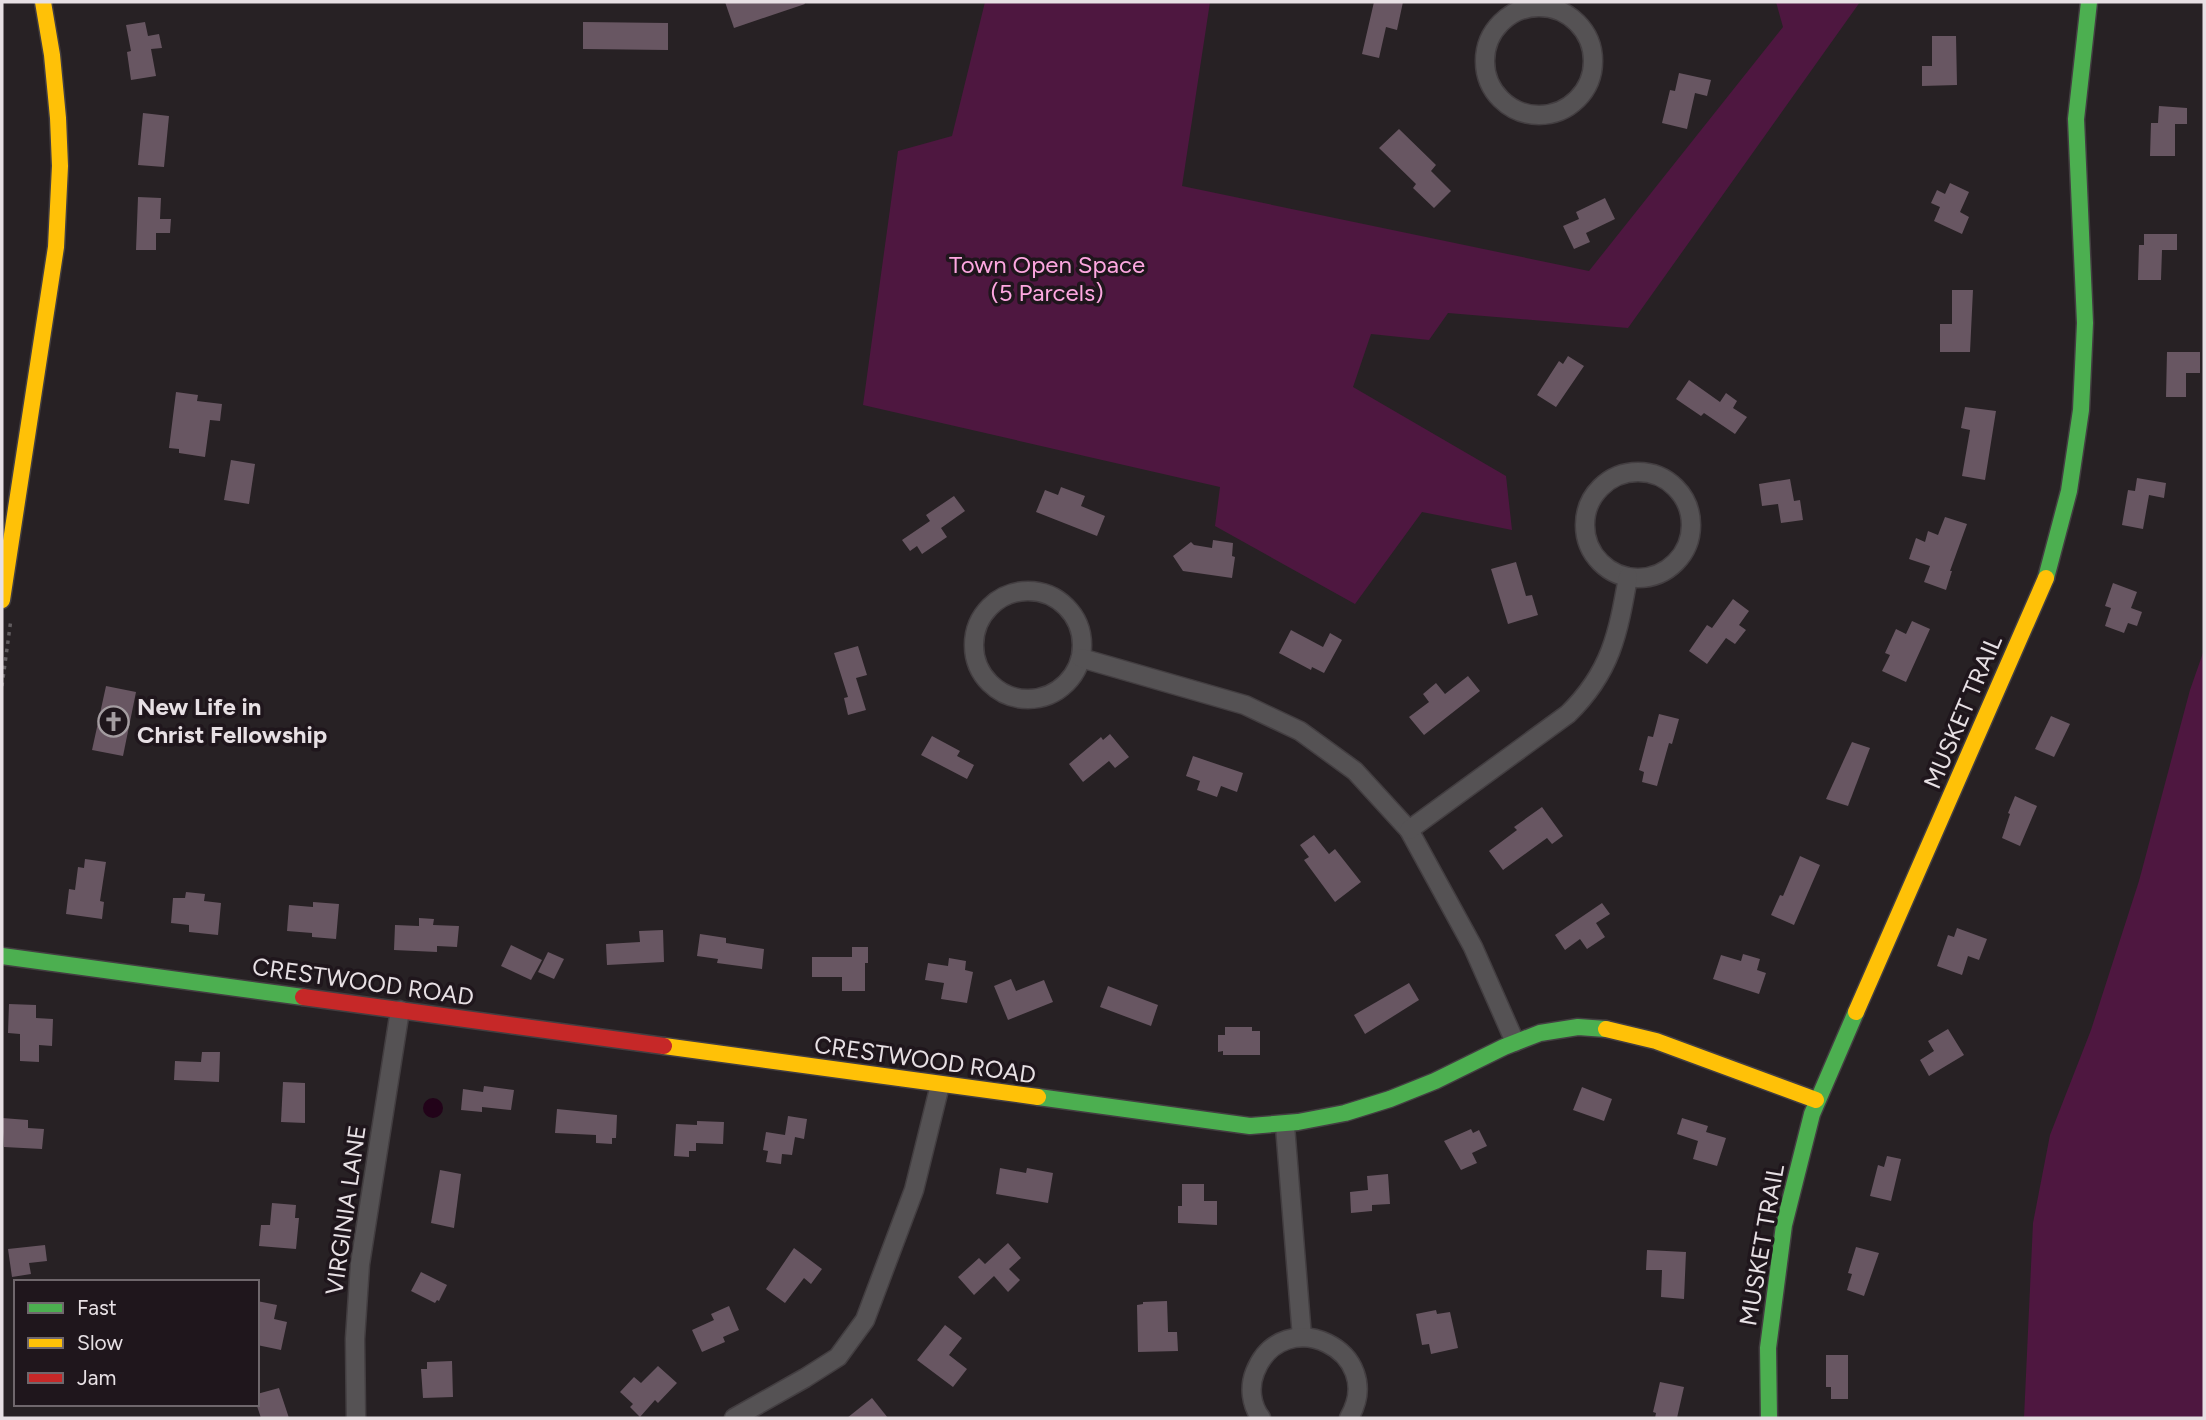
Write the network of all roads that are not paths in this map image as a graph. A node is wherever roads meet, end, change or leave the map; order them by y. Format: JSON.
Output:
{"nodes":[{"id":1,"x":43,"y":2,"type":"edge"},
{"id":2,"x":2089,"y":2,"type":"edge"},
{"id":3,"x":1551,"y":5,"type":"edge"},
{"id":4,"x":1629,"y":577,"type":"junction"},
{"id":5,"x":2,"y":600,"type":"edge"},
{"id":6,"x":1081,"y":658,"type":"junction"},
{"id":7,"x":1409,"y":830,"type":"junction"},
{"id":8,"x":2,"y":956,"type":"edge"},
{"id":9,"x":400,"y":1010,"type":"junction"},
{"id":10,"x":1515,"y":1042,"type":"junction"},
{"id":11,"x":940,"y":1085,"type":"junction"},
{"id":12,"x":1816,"y":1100,"type":"junction"},
{"id":13,"x":1285,"y":1126,"type":"junction"},
{"id":14,"x":1302,"y":1337,"type":"junction"},
{"id":15,"x":356,"y":1418,"type":"edge"},
{"id":16,"x":734,"y":1418,"type":"edge"},
{"id":17,"x":1261,"y":1418,"type":"edge"},
{"id":18,"x":1349,"y":1418,"type":"edge"},
{"id":19,"x":1769,"y":1418,"type":"edge"}],
"edges":[{"from":1,"to":5,"type":"street"},
{"from":2,"to":12,"type":"street","name":"MUSKET TRAIL"},
{"from":3,"to":3,"type":"street"},
{"from":4,"to":4,"type":"street"},
{"from":4,"to":7,"type":"street"},
{"from":6,"to":6,"type":"street"},
{"from":6,"to":7,"type":"street"},
{"from":7,"to":10,"type":"street"},
{"from":8,"to":9,"type":"street","name":"CRESTWOOD ROAD"},
{"from":9,"to":11,"type":"street","name":"CRESTWOOD ROAD"},
{"from":9,"to":15,"type":"street","name":"VIRGINIA LANE"},
{"from":10,"to":12,"type":"street","name":"CRESTWOOD ROAD"},
{"from":10,"to":13,"type":"street","name":"CRESTWOOD ROAD"},
{"from":11,"to":13,"type":"street","name":"CRESTWOOD ROAD"},
{"from":11,"to":16,"type":"street"},
{"from":12,"to":19,"type":"street","name":"MUSKET TRAIL"},
{"from":13,"to":14,"type":"street"},
{"from":14,"to":17,"type":"street"},
{"from":14,"to":18,"type":"street"}]}
